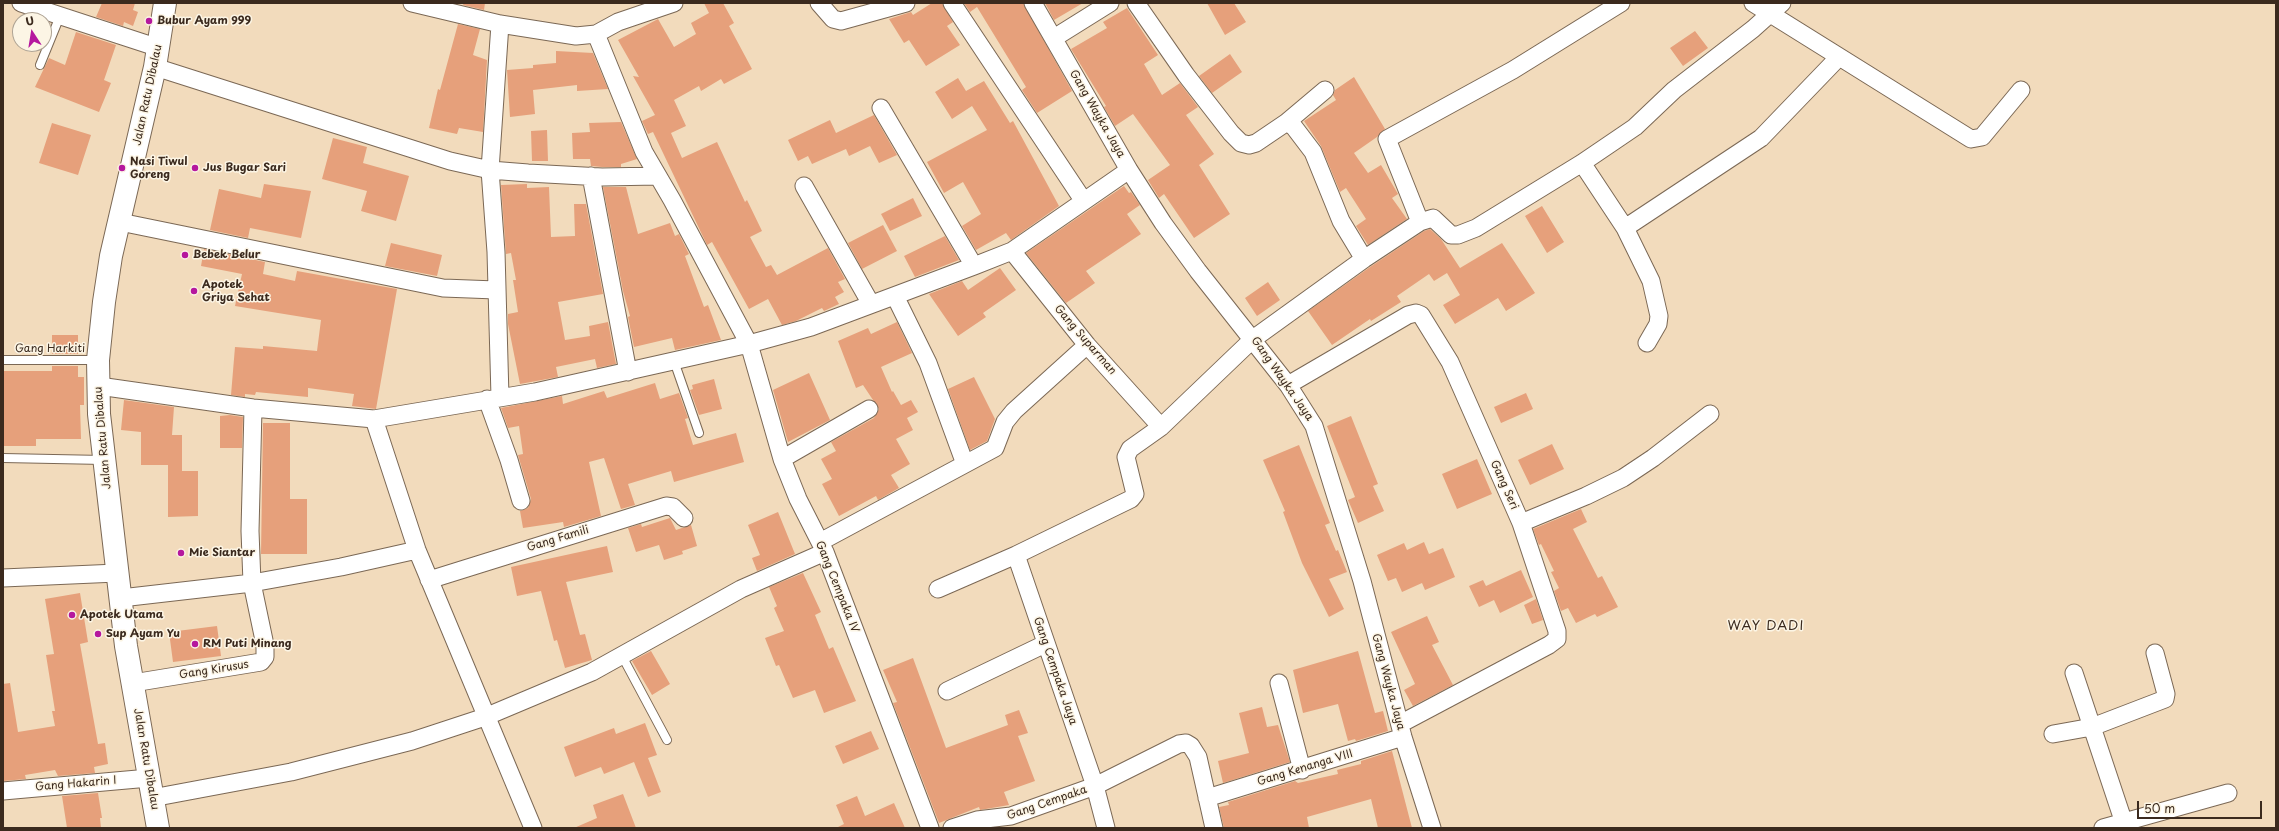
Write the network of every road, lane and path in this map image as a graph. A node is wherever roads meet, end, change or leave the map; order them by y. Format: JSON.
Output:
{"nodes":[{"id":1,"x":21,"y":3,"type":"edge"},
{"id":2,"x":165,"y":3,"type":"edge"},
{"id":3,"x":674,"y":3,"type":"edge"},
{"id":4,"x":819,"y":3,"type":"edge"},
{"id":5,"x":906,"y":3,"type":"edge"},
{"id":6,"x":952,"y":3,"type":"edge"},
{"id":7,"x":1033,"y":3,"type":"edge"},
{"id":8,"x":1110,"y":3,"type":"edge"},
{"id":9,"x":1136,"y":3,"type":"edge"},
{"id":10,"x":1621,"y":3,"type":"edge"},
{"id":11,"x":1753,"y":3,"type":"edge"},
{"id":12,"x":421,"y":4,"type":"edge"},
{"id":13,"x":1776,"y":8,"type":"edge"},
{"id":14,"x":60,"y":16,"type":"junction"},
{"id":15,"x":500,"y":24,"type":"junction"},
{"id":16,"x":596,"y":34,"type":"junction"},
{"id":17,"x":1054,"y":38,"type":"junction"},
{"id":18,"x":157,"y":57,"type":"junction"},
{"id":19,"x":1839,"y":57,"type":"junction"},
{"id":20,"x":40,"y":64,"type":"dead end"},
{"id":21,"x":1325,"y":90,"type":"dead end"},
{"id":22,"x":2021,"y":90,"type":"dead end"},
{"id":23,"x":880,"y":108,"type":"dead end"},
{"id":24,"x":1287,"y":122,"type":"junction"},
{"id":25,"x":1582,"y":164,"type":"junction"},
{"id":26,"x":490,"y":170,"type":"junction"},
{"id":27,"x":1129,"y":170,"type":"junction"},
{"id":28,"x":591,"y":176,"type":"junction"},
{"id":29,"x":658,"y":176,"type":"junction"},
{"id":30,"x":804,"y":186,"type":"dead end"},
{"id":31,"x":1083,"y":200,"type":"junction"},
{"id":32,"x":120,"y":222,"type":"junction"},
{"id":33,"x":1420,"y":222,"type":"junction"},
{"id":34,"x":1625,"y":228,"type":"junction"},
{"id":35,"x":1012,"y":251,"type":"junction"},
{"id":36,"x":1364,"y":259,"type":"junction"},
{"id":37,"x":974,"y":266,"type":"junction"},
{"id":38,"x":496,"y":290,"type":"junction"},
{"id":39,"x":895,"y":296,"type":"junction"},
{"id":40,"x":871,"y":304,"type":"junction"},
{"id":41,"x":1253,"y":339,"type":"junction"},
{"id":42,"x":1647,"y":343,"type":"dead end"},
{"id":43,"x":749,"y":344,"type":"junction"},
{"id":44,"x":1087,"y":345,"type":"junction"},
{"id":45,"x":3,"y":360,"type":"edge"},
{"id":46,"x":98,"y":360,"type":"junction"},
{"id":47,"x":674,"y":361,"type":"junction"},
{"id":48,"x":628,"y":372,"type":"junction"},
{"id":49,"x":1288,"y":385,"type":"junction"},
{"id":50,"x":98,"y":386,"type":"junction"},
{"id":51,"x":493,"y":398,"type":"junction"},
{"id":52,"x":253,"y":408,"type":"junction"},
{"id":53,"x":870,"y":409,"type":"dead end"},
{"id":54,"x":1710,"y":414,"type":"dead end"},
{"id":55,"x":374,"y":419,"type":"junction"},
{"id":56,"x":1161,"y":427,"type":"junction"},
{"id":57,"x":699,"y":433,"type":"dead end"},
{"id":58,"x":3,"y":458,"type":"edge"},
{"id":59,"x":782,"y":459,"type":"junction"},
{"id":60,"x":104,"y":460,"type":"junction"},
{"id":61,"x":965,"y":464,"type":"junction"},
{"id":62,"x":521,"y":501,"type":"dead end"},
{"id":63,"x":684,"y":518,"type":"dead end"},
{"id":64,"x":1521,"y":523,"type":"junction"},
{"id":65,"x":822,"y":547,"type":"junction"},
{"id":66,"x":417,"y":550,"type":"junction"},
{"id":67,"x":1016,"y":555,"type":"junction"},
{"id":68,"x":117,"y":573,"type":"junction"},
{"id":69,"x":3,"y":578,"type":"edge"},
{"id":70,"x":429,"y":580,"type":"junction"},
{"id":71,"x":252,"y":583,"type":"junction"},
{"id":72,"x":938,"y":589,"type":"dead end"},
{"id":73,"x":121,"y":598,"type":"junction"},
{"id":74,"x":1045,"y":644,"type":"junction"},
{"id":75,"x":2155,"y":653,"type":"dead end"},
{"id":76,"x":622,"y":656,"type":"junction"},
{"id":77,"x":2074,"y":673,"type":"dead end"},
{"id":78,"x":133,"y":683,"type":"junction"},
{"id":79,"x":1279,"y":683,"type":"dead end"},
{"id":80,"x":947,"y":691,"type":"dead end"},
{"id":81,"x":485,"y":718,"type":"junction"},
{"id":82,"x":2092,"y":727,"type":"junction"},
{"id":83,"x":1401,"y":731,"type":"junction"},
{"id":84,"x":2053,"y":734,"type":"dead end"},
{"id":85,"x":667,"y":740,"type":"dead end"},
{"id":86,"x":1302,"y":770,"type":"junction"},
{"id":87,"x":1095,"y":786,"type":"junction"},
{"id":88,"x":151,"y":788,"type":"junction"},
{"id":89,"x":3,"y":791,"type":"edge"},
{"id":90,"x":2228,"y":793,"type":"dead end"},
{"id":91,"x":1207,"y":798,"type":"junction"},
{"id":92,"x":2124,"y":823,"type":"junction"},
{"id":93,"x":158,"y":828,"type":"edge"},
{"id":94,"x":533,"y":828,"type":"edge"},
{"id":95,"x":930,"y":828,"type":"edge"},
{"id":96,"x":952,"y":828,"type":"edge"},
{"id":97,"x":1106,"y":828,"type":"edge"},
{"id":98,"x":1214,"y":828,"type":"edge"},
{"id":99,"x":1432,"y":828,"type":"edge"},
{"id":100,"x":2103,"y":828,"type":"edge"}],
"edges":[{"from":1,"to":14,"type":"street"},
{"from":2,"to":18,"type":"main road","name":"Jalan Ratu Dibalau"},
{"from":3,"to":16,"type":"street"},
{"from":4,"to":5,"type":"street"},
{"from":6,"to":31,"type":"street"},
{"from":7,"to":17,"type":"street","name":"Gang Wayka Jaya"},
{"from":8,"to":17,"type":"street"},
{"from":9,"to":24,"type":"street"},
{"from":10,"to":33,"type":"street"},
{"from":11,"to":13,"type":"street"},
{"from":12,"to":15,"type":"street"},
{"from":13,"to":19,"type":"street"},
{"from":13,"to":25,"type":"street"},
{"from":14,"to":18,"type":"street"},
{"from":14,"to":20,"type":"lane"},
{"from":15,"to":16,"type":"street"},
{"from":15,"to":26,"type":"street"},
{"from":16,"to":29,"type":"street","name":"Gang Cempaka IV"},
{"from":17,"to":27,"type":"street","name":"Gang Wayka Jaya"},
{"from":18,"to":26,"type":"street"},
{"from":18,"to":32,"type":"main road","name":"Jalan Ratu Dibalau"},
{"from":19,"to":22,"type":"street"},
{"from":19,"to":34,"type":"street"},
{"from":21,"to":24,"type":"street"},
{"from":23,"to":37,"type":"street"},
{"from":24,"to":36,"type":"street"},
{"from":25,"to":33,"type":"street"},
{"from":25,"to":34,"type":"street"},
{"from":26,"to":28,"type":"street"},
{"from":26,"to":38,"type":"street"},
{"from":27,"to":31,"type":"street"},
{"from":27,"to":41,"type":"street","name":"Gang Wayka Jaya"},
{"from":28,"to":29,"type":"street"},
{"from":28,"to":48,"type":"street"},
{"from":29,"to":43,"type":"street","name":"Gang Cempaka IV"},
{"from":30,"to":40,"type":"street"},
{"from":31,"to":35,"type":"street"},
{"from":32,"to":38,"type":"street"},
{"from":32,"to":46,"type":"main road","name":"Jalan Ratu Dibalau"},
{"from":33,"to":36,"type":"street"},
{"from":34,"to":42,"type":"street"},
{"from":35,"to":37,"type":"street"},
{"from":35,"to":44,"type":"street","name":"Gang Suparman"},
{"from":36,"to":41,"type":"street"},
{"from":37,"to":39,"type":"street"},
{"from":38,"to":51,"type":"street"},
{"from":39,"to":40,"type":"street"},
{"from":39,"to":61,"type":"street"},
{"from":40,"to":43,"type":"street"},
{"from":41,"to":49,"type":"street","name":"Gang Wayka Jaya"},
{"from":41,"to":56,"type":"street"},
{"from":43,"to":47,"type":"street"},
{"from":43,"to":59,"type":"street","name":"Gang Cempaka IV"},
{"from":44,"to":56,"type":"street","name":"Gang Suparman"},
{"from":44,"to":61,"type":"street","name":"Gang Hakarin I"},
{"from":45,"to":46,"type":"lane","name":"Gang Harkiti"},
{"from":46,"to":50,"type":"main road","name":"Jalan Ratu Dibalau"},
{"from":47,"to":48,"type":"street"},
{"from":47,"to":57,"type":"lane"},
{"from":48,"to":51,"type":"street"},
{"from":49,"to":64,"type":"street","name":"Gang Seri"},
{"from":49,"to":83,"type":"street","name":"Gang Wayka Jaya"},
{"from":50,"to":52,"type":"street"},
{"from":50,"to":60,"type":"main road","name":"Jalan Ratu Dibalau"},
{"from":51,"to":55,"type":"street"},
{"from":51,"to":62,"type":"street"},
{"from":52,"to":55,"type":"street"},
{"from":52,"to":71,"type":"street"},
{"from":53,"to":59,"type":"street"},
{"from":54,"to":64,"type":"street"},
{"from":55,"to":66,"type":"street"},
{"from":56,"to":67,"type":"street"},
{"from":58,"to":60,"type":"lane"},
{"from":59,"to":65,"type":"street","name":"Gang Cempaka IV"},
{"from":60,"to":68,"type":"main road","name":"Jalan Ratu Dibalau"},
{"from":61,"to":65,"type":"street","name":"Gang Hakarin I"},
{"from":63,"to":70,"type":"street","name":"Gang Famili"},
{"from":64,"to":83,"type":"street","name":"Gang Seri"},
{"from":65,"to":76,"type":"street","name":"Gang Hakarin I"},
{"from":65,"to":95,"type":"street","name":"Gang Cempaka IV"},
{"from":66,"to":70,"type":"street"},
{"from":66,"to":71,"type":"street"},
{"from":67,"to":72,"type":"street"},
{"from":67,"to":74,"type":"street","name":"Gang Cempaka Jaya"},
{"from":68,"to":69,"type":"street"},
{"from":68,"to":73,"type":"main road","name":"Jalan Ratu Dibalau"},
{"from":70,"to":81,"type":"street"},
{"from":71,"to":73,"type":"street"},
{"from":71,"to":78,"type":"street","name":"Gang Kirusus"},
{"from":73,"to":78,"type":"main road","name":"Jalan Ratu Dibalau"},
{"from":74,"to":80,"type":"street"},
{"from":74,"to":87,"type":"street","name":"Gang Cempaka Jaya"},
{"from":75,"to":82,"type":"street"},
{"from":76,"to":81,"type":"street","name":"Gang Hakarin I"},
{"from":76,"to":85,"type":"lane"},
{"from":77,"to":82,"type":"street"},
{"from":78,"to":88,"type":"main road","name":"Jalan Ratu Dibalau"},
{"from":79,"to":86,"type":"street"},
{"from":81,"to":88,"type":"street","name":"Gang Hakarin I"},
{"from":81,"to":94,"type":"street"},
{"from":82,"to":84,"type":"street"},
{"from":82,"to":92,"type":"street"},
{"from":83,"to":86,"type":"street","name":"Gang Kenanga VIII"},
{"from":83,"to":99,"type":"street","name":"Gang Wayka Jaya"},
{"from":86,"to":91,"type":"street","name":"Gang Kenanga VIII"},
{"from":87,"to":91,"type":"street","name":"Gang Cempaka"},
{"from":87,"to":96,"type":"street","name":"Gang Cempaka"},
{"from":87,"to":97,"type":"street","name":"Gang Cempaka Jaya"},
{"from":88,"to":89,"type":"street","name":"Gang Hakarin I"},
{"from":88,"to":93,"type":"main road","name":"Jalan Ratu Dibalau"},
{"from":90,"to":92,"type":"street"},
{"from":91,"to":98,"type":"street"},
{"from":92,"to":100,"type":"street"}]}
